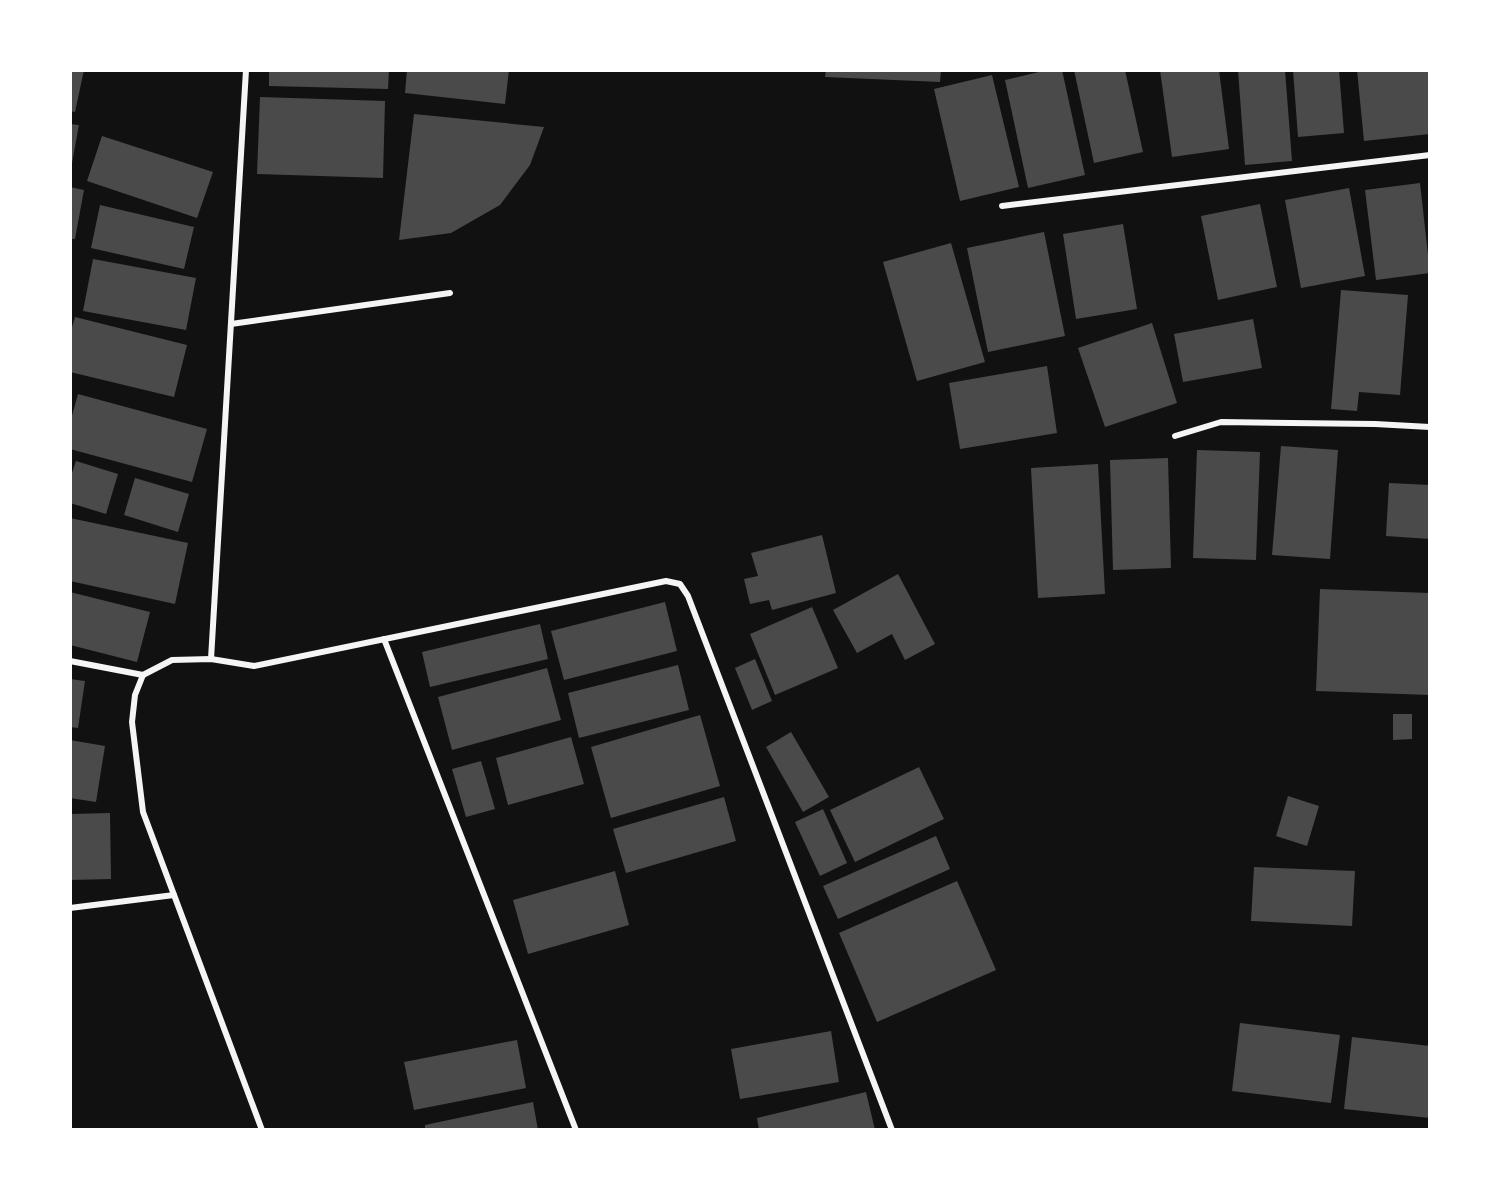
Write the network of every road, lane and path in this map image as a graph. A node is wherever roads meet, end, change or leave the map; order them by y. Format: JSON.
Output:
{"nodes":[{"id":1,"x":246,"y":70,"type":"edge"},
{"id":2,"x":1430,"y":155,"type":"edge"},
{"id":3,"x":1002,"y":206,"type":"dead end"},
{"id":4,"x":450,"y":293,"type":"dead end"},
{"id":5,"x":231,"y":324,"type":"junction"},
{"id":6,"x":1430,"y":428,"type":"edge"},
{"id":7,"x":1175,"y":436,"type":"dead end"},
{"id":8,"x":384,"y":639,"type":"junction"},
{"id":9,"x":211,"y":659,"type":"junction"},
{"id":10,"x":70,"y":661,"type":"edge"},
{"id":11,"x":143,"y":675,"type":"junction"},
{"id":12,"x":174,"y":895,"type":"junction"},
{"id":13,"x":70,"y":908,"type":"edge"},
{"id":14,"x":262,"y":1130,"type":"edge"},
{"id":15,"x":576,"y":1130,"type":"edge"},
{"id":16,"x":892,"y":1130,"type":"edge"}],
"edges":[{"from":1,"to":5,"type":"street"},
{"from":2,"to":3,"type":"street"},
{"from":4,"to":5,"type":"street"},
{"from":5,"to":9,"type":"street"},
{"from":6,"to":7,"type":"street"},
{"from":8,"to":9,"type":"street"},
{"from":8,"to":15,"type":"street"},
{"from":8,"to":16,"type":"street"},
{"from":9,"to":11,"type":"street"},
{"from":10,"to":11,"type":"street"},
{"from":11,"to":12,"type":"street"},
{"from":12,"to":13,"type":"street"},
{"from":12,"to":14,"type":"street"}]}
